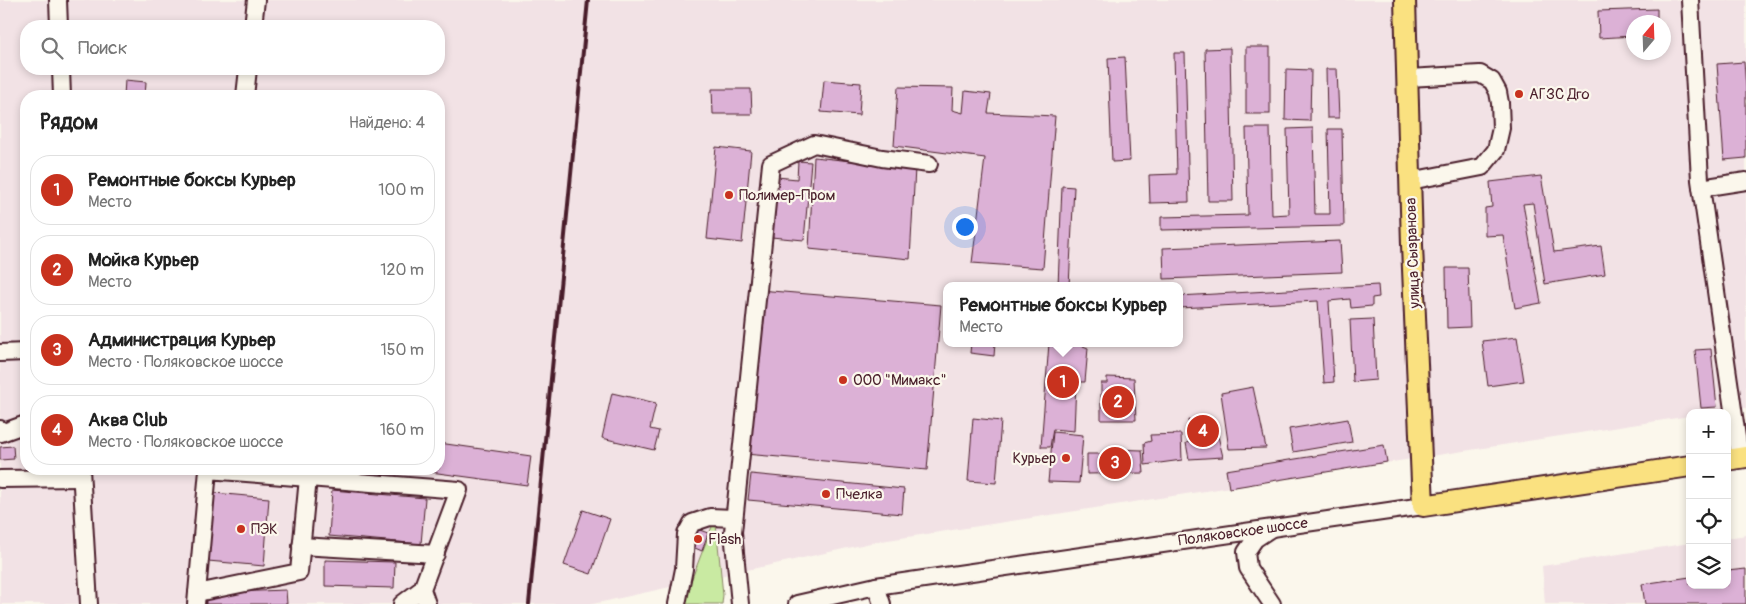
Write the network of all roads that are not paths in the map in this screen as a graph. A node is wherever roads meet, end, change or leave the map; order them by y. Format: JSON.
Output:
{"nodes":[{"id":1,"x":58,"y":0,"type":"edge"},
{"id":2,"x":256,"y":0,"type":"edge"},
{"id":3,"x":1405,"y":0,"type":"edge"},
{"id":4,"x":1690,"y":0,"type":"edge"},
{"id":5,"x":59,"y":20,"type":"edge"},
{"id":6,"x":254,"y":20,"type":"edge"},
{"id":7,"x":61,"y":75,"type":"edge"},
{"id":8,"x":247,"y":75,"type":"edge"},
{"id":9,"x":1408,"y":78,"type":"junction"},
{"id":10,"x":62,"y":90,"type":"edge"},
{"id":11,"x":246,"y":90,"type":"edge"},
{"id":12,"x":929,"y":164,"type":"dead end"},
{"id":13,"x":1410,"y":181,"type":"junction"},
{"id":14,"x":1746,"y":181,"type":"edge"},
{"id":15,"x":1701,"y":188,"type":"junction"},
{"id":16,"x":20,"y":352,"type":"edge"},
{"id":17,"x":0,"y":354,"type":"edge"},
{"id":18,"x":20,"y":426,"type":"edge"},
{"id":19,"x":0,"y":429,"type":"edge"},
{"id":20,"x":1738,"y":459,"type":"edge"},
{"id":21,"x":1686,"y":467,"type":"edge"},
{"id":22,"x":65,"y":475,"type":"edge"},
{"id":23,"x":81,"y":475,"type":"edge"},
{"id":24,"x":208,"y":475,"type":"edge"},
{"id":25,"x":270,"y":475,"type":"edge"},
{"id":26,"x":308,"y":478,"type":"junction"},
{"id":27,"x":0,"y":479,"type":"edge"},
{"id":28,"x":1424,"y":506,"type":"junction"},
{"id":29,"x":734,"y":518,"type":"junction"},
{"id":30,"x":1272,"y":528,"type":"junction"},
{"id":31,"x":301,"y":546,"type":"junction"},
{"id":32,"x":436,"y":554,"type":"junction"},
{"id":33,"x":876,"y":586,"type":"junction"},
{"id":34,"x":425,"y":597,"type":"edge"},
{"id":35,"x":196,"y":599,"type":"edge"},
{"id":36,"x":89,"y":604,"type":"edge"},
{"id":37,"x":402,"y":604,"type":"edge"},
{"id":38,"x":677,"y":604,"type":"edge"},
{"id":39,"x":740,"y":604,"type":"edge"},
{"id":40,"x":797,"y":604,"type":"edge"},
{"id":41,"x":882,"y":604,"type":"edge"},
{"id":42,"x":1272,"y":604,"type":"edge"}],
"edges":[{"from":1,"to":5,"type":"street"},
{"from":2,"to":6,"type":"street"},
{"from":3,"to":9,"type":"main road","name":"улица Сызранова"},
{"from":4,"to":15,"type":"street"},
{"from":7,"to":10,"type":"street"},
{"from":8,"to":11,"type":"street"},
{"from":9,"to":13,"type":"main road","name":"улица Сызранова"},
{"from":9,"to":13,"type":"street"},
{"from":12,"to":29,"type":"street"},
{"from":13,"to":28,"type":"main road","name":"улица Сызранова"},
{"from":14,"to":15,"type":"street"},
{"from":15,"to":20,"type":"street"},
{"from":16,"to":17,"type":"street"},
{"from":18,"to":19,"type":"street"},
{"from":21,"to":28,"type":"main road","name":"Поляковское шоссе"},
{"from":22,"to":27,"type":"street"},
{"from":23,"to":36,"type":"street"},
{"from":24,"to":35,"type":"street"},
{"from":25,"to":26,"type":"street"},
{"from":26,"to":31,"type":"street"},
{"from":26,"to":32,"type":"street"},
{"from":28,"to":30,"type":"street","name":"Поляковское шоссе"},
{"from":29,"to":38,"type":"street"},
{"from":29,"to":39,"type":"street"},
{"from":30,"to":33,"type":"street","name":"Поляковское шоссе"},
{"from":30,"to":42,"type":"street"},
{"from":31,"to":32,"type":"street"},
{"from":31,"to":35,"type":"street"},
{"from":32,"to":34,"type":"street"},
{"from":33,"to":40,"type":"street","name":"Поляковское шоссе"},
{"from":33,"to":41,"type":"street"},
{"from":34,"to":37,"type":"street"}]}
